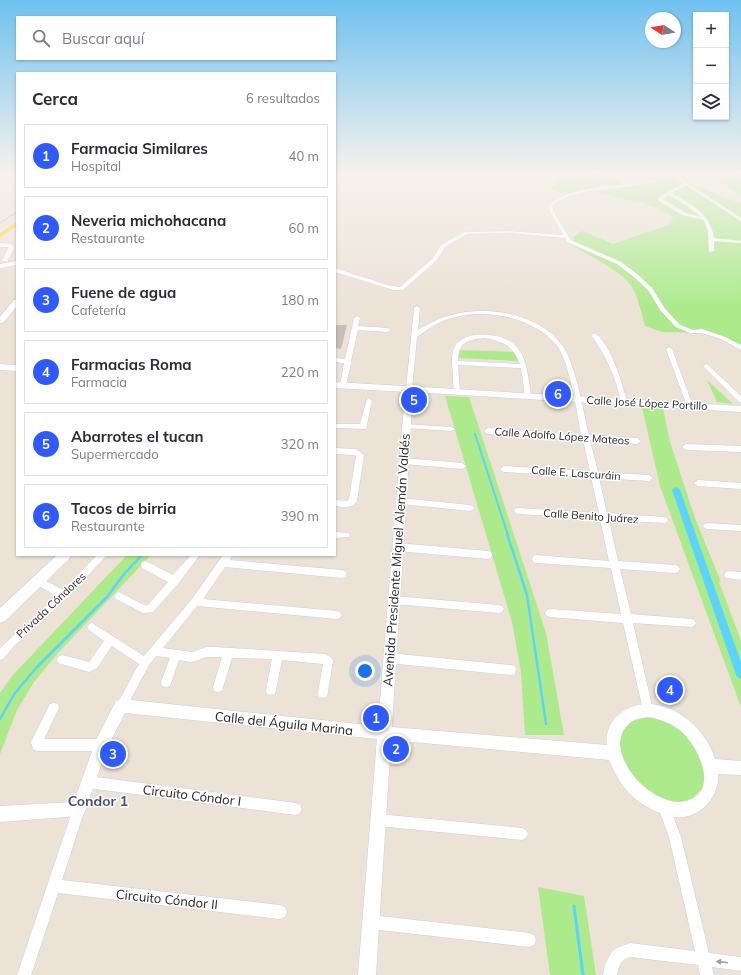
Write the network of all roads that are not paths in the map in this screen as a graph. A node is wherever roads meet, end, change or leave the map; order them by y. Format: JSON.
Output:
{"nodes":[{"id":1,"x":555,"y":218,"type":"edge"},
{"id":2,"x":697,"y":218,"type":"edge"},
{"id":3,"x":703,"y":218,"type":"edge"},
{"id":4,"x":706,"y":220,"type":"junction"},
{"id":5,"x":16,"y":221,"type":"edge"},
{"id":6,"x":16,"y":225,"type":"edge"},
{"id":7,"x":0,"y":232,"type":"edge"},
{"id":8,"x":0,"y":236,"type":"edge"},
{"id":9,"x":567,"y":237,"type":"junction"},
{"id":10,"x":712,"y":239,"type":"junction"},
{"id":11,"x":741,"y":242,"type":"edge"},
{"id":12,"x":4,"y":247,"type":"edge"},
{"id":13,"x":711,"y":251,"type":"dead end"},
{"id":14,"x":16,"y":252,"type":"edge"},
{"id":15,"x":5,"y":258,"type":"edge"},
{"id":16,"x":16,"y":263,"type":"edge"},
{"id":17,"x":336,"y":270,"type":"edge"},
{"id":18,"x":392,"y":288,"type":"joint"},
{"id":19,"x":16,"y":303,"type":"edge"},
{"id":20,"x":417,"y":308,"type":"dead end"},
{"id":21,"x":357,"y":318,"type":"dead end"},
{"id":22,"x":0,"y":321,"type":"edge"},
{"id":23,"x":355,"y":328,"type":"junction"},
{"id":24,"x":388,"y":330,"type":"dead end"},
{"id":25,"x":594,"y":335,"type":"dead end"},
{"id":26,"x":414,"y":336,"type":"junction"},
{"id":27,"x":741,"y":348,"type":"edge"},
{"id":28,"x":669,"y":349,"type":"dead end"},
{"id":29,"x":336,"y":360,"type":"edge"},
{"id":30,"x":349,"y":362,"type":"junction"},
{"id":31,"x":456,"y":363,"type":"junction"},
{"id":32,"x":524,"y":366,"type":"junction"},
{"id":33,"x":706,"y":366,"type":"dead end"},
{"id":34,"x":0,"y":367,"type":"edge"},
{"id":35,"x":16,"y":368,"type":"edge"},
{"id":36,"x":339,"y":385,"type":"edge"},
{"id":37,"x":409,"y":389,"type":"junction"},
{"id":38,"x":457,"y":392,"type":"junction"},
{"id":39,"x":528,"y":396,"type":"junction"},
{"id":40,"x":577,"y":399,"type":"junction"},
{"id":41,"x":741,"y":400,"type":"edge"},
{"id":42,"x":370,"y":401,"type":"dead end"},
{"id":43,"x":624,"y":402,"type":"junction"},
{"id":44,"x":690,"y":406,"type":"junction"},
{"id":45,"x":741,"y":409,"type":"edge"},
{"id":46,"x":336,"y":426,"type":"edge"},
{"id":47,"x":406,"y":426,"type":"junction"},
{"id":48,"x":451,"y":429,"type":"dead end"},
{"id":49,"x":488,"y":431,"type":"dead end"},
{"id":50,"x":586,"y":438,"type":"junction"},
{"id":51,"x":637,"y":441,"type":"dead end"},
{"id":52,"x":686,"y":447,"type":"dead end"},
{"id":53,"x":741,"y":449,"type":"edge"},
{"id":54,"x":336,"y":451,"type":"edge"},
{"id":55,"x":404,"y":461,"type":"junction"},
{"id":56,"x":462,"y":466,"type":"dead end"},
{"id":57,"x":504,"y":469,"type":"dead end"},
{"id":58,"x":594,"y":474,"type":"junction"},
{"id":59,"x":649,"y":478,"type":"dead end"},
{"id":60,"x":698,"y":483,"type":"dead end"},
{"id":61,"x":741,"y":486,"type":"edge"},
{"id":62,"x":401,"y":502,"type":"junction"},
{"id":63,"x":336,"y":503,"type":"edge"},
{"id":64,"x":470,"y":508,"type":"dead end"},
{"id":65,"x":518,"y":511,"type":"dead end"},
{"id":66,"x":604,"y":517,"type":"junction"},
{"id":67,"x":664,"y":520,"type":"dead end"},
{"id":68,"x":707,"y":526,"type":"dead end"},
{"id":69,"x":741,"y":528,"type":"edge"},
{"id":70,"x":336,"y":535,"type":"edge"},
{"id":71,"x":346,"y":535,"type":"dead end"},
{"id":72,"x":397,"y":547,"type":"junction"},
{"id":73,"x":488,"y":555,"type":"dead end"},
{"id":74,"x":63,"y":556,"type":"edge"},
{"id":75,"x":102,"y":556,"type":"edge"},
{"id":76,"x":195,"y":556,"type":"edge"},
{"id":77,"x":226,"y":559,"type":"edge"},
{"id":78,"x":536,"y":559,"type":"dead end"},
{"id":79,"x":615,"y":564,"type":"junction"},
{"id":80,"x":145,"y":565,"type":"dead end"},
{"id":81,"x":675,"y":569,"type":"dead end"},
{"id":82,"x":342,"y":574,"type":"dead end"},
{"id":83,"x":729,"y":575,"type":"dead end"},
{"id":84,"x":741,"y":576,"type":"edge"},
{"id":85,"x":38,"y":581,"type":"junction"},
{"id":86,"x":175,"y":581,"type":"junction"},
{"id":87,"x":64,"y":595,"type":"junction"},
{"id":88,"x":119,"y":596,"type":"dead end"},
{"id":89,"x":394,"y":600,"type":"junction"},
{"id":90,"x":195,"y":602,"type":"junction"},
{"id":91,"x":499,"y":609,"type":"dead end"},
{"id":92,"x":550,"y":613,"type":"dead end"},
{"id":93,"x":337,"y":615,"type":"dead end"},
{"id":94,"x":0,"y":617,"type":"edge"},
{"id":95,"x":627,"y":618,"type":"junction"},
{"id":96,"x":691,"y":623,"type":"dead end"},
{"id":97,"x":92,"y":626,"type":"dead end"},
{"id":98,"x":111,"y":639,"type":"junction"},
{"id":99,"x":153,"y":651,"type":"junction"},
{"id":100,"x":228,"y":653,"type":"junction"},
{"id":101,"x":0,"y":655,"type":"edge"},
{"id":102,"x":176,"y":655,"type":"junction"},
{"id":103,"x":278,"y":655,"type":"junction"},
{"id":104,"x":389,"y":658,"type":"junction"},
{"id":105,"x":62,"y":660,"type":"dead end"},
{"id":106,"x":145,"y":662,"type":"junction"},
{"id":107,"x":511,"y":670,"type":"dead end"},
{"id":108,"x":166,"y":682,"type":"dead end"},
{"id":109,"x":218,"y":687,"type":"dead end"},
{"id":110,"x":271,"y":690,"type":"dead end"},
{"id":111,"x":323,"y":694,"type":"dead end"},
{"id":112,"x":121,"y":706,"type":"junction"},
{"id":113,"x":54,"y":708,"type":"dead end"},
{"id":114,"x":648,"y":710,"type":"junction"},
{"id":115,"x":384,"y":733,"type":"junction"},
{"id":116,"x":101,"y":745,"type":"junction"},
{"id":117,"x":614,"y":753,"type":"junction"},
{"id":118,"x":710,"y":766,"type":"junction"},
{"id":119,"x":741,"y":768,"type":"edge"},
{"id":120,"x":88,"y":782,"type":"junction"},
{"id":121,"x":664,"y":807,"type":"junction"},
{"id":122,"x":79,"y":809,"type":"junction"},
{"id":123,"x":296,"y":809,"type":"dead end"},
{"id":124,"x":1,"y":817,"type":"edge"},
{"id":125,"x":378,"y":820,"type":"junction"},
{"id":126,"x":522,"y":834,"type":"dead end"},
{"id":127,"x":54,"y":886,"type":"junction"},
{"id":128,"x":280,"y":912,"type":"dead end"},
{"id":129,"x":370,"y":922,"type":"junction"},
{"id":130,"x":529,"y":940,"type":"dead end"},
{"id":131,"x":703,"y":959,"type":"junction"},
{"id":132,"x":741,"y":964,"type":"edge"},
{"id":133,"x":24,"y":975,"type":"edge"},
{"id":134,"x":367,"y":975,"type":"edge"},
{"id":135,"x":610,"y":975,"type":"edge"},
{"id":136,"x":707,"y":975,"type":"edge"}],
"edges":[{"from":1,"to":9,"type":"street"},
{"from":2,"to":4,"type":"street"},
{"from":3,"to":4,"type":"street"},
{"from":4,"to":10,"type":"street"},
{"from":5,"to":7,"type":"main road"},
{"from":6,"to":8,"type":"main road"},
{"from":9,"to":18,"type":"street"},
{"from":9,"to":27,"type":"street"},
{"from":10,"to":11,"type":"street"},
{"from":10,"to":13,"type":"street"},
{"from":12,"to":15,"type":"street"},
{"from":14,"to":15,"type":"street"},
{"from":15,"to":16,"type":"street"},
{"from":17,"to":18,"type":"street"},
{"from":19,"to":22,"type":"street"},
{"from":20,"to":26,"type":"street","name":"Avenida Presidente Miguel Alemán Valdés"},
{"from":21,"to":23,"type":"street"},
{"from":23,"to":24,"type":"street"},
{"from":23,"to":30,"type":"street"},
{"from":25,"to":43,"type":"street"},
{"from":26,"to":37,"type":"street","name":"Avenida Presidente Miguel Alemán Valdés"},
{"from":26,"to":40,"type":"street"},
{"from":28,"to":44,"type":"street"},
{"from":29,"to":30,"type":"street"},
{"from":30,"to":36,"type":"street"},
{"from":31,"to":32,"type":"street"},
{"from":31,"to":32,"type":"street"},
{"from":31,"to":38,"type":"street"},
{"from":32,"to":39,"type":"street"},
{"from":33,"to":41,"type":"street"},
{"from":34,"to":35,"type":"main road"},
{"from":36,"to":37,"type":"street","name":"Calle José López Portillo"},
{"from":37,"to":38,"type":"street","name":"Calle José López Portillo"},
{"from":37,"to":47,"type":"street","name":"Avenida Presidente Miguel Alemán Valdés"},
{"from":38,"to":39,"type":"street","name":"Calle José López Portillo"},
{"from":39,"to":40,"type":"street","name":"Calle José López Portillo"},
{"from":40,"to":43,"type":"street","name":"Calle José López Portillo"},
{"from":40,"to":50,"type":"street"},
{"from":42,"to":46,"type":"street"},
{"from":43,"to":44,"type":"street","name":"Calle José López Portillo"},
{"from":44,"to":45,"type":"street","name":"Calle José López Portillo"},
{"from":47,"to":48,"type":"street"},
{"from":47,"to":55,"type":"street","name":"Avenida Presidente Miguel Alemán Valdés"},
{"from":49,"to":50,"type":"street","name":"Calle Adolfo López Mateos"},
{"from":50,"to":51,"type":"street","name":"Calle Adolfo López Mateos"},
{"from":50,"to":58,"type":"street"},
{"from":52,"to":53,"type":"street"},
{"from":54,"to":63,"type":"street"},
{"from":55,"to":56,"type":"street"},
{"from":55,"to":62,"type":"street","name":"Avenida Presidente Miguel Alemán Valdés"},
{"from":57,"to":58,"type":"street","name":"Calle E. Lascuráin"},
{"from":58,"to":59,"type":"street","name":"Calle E. Lascuráin"},
{"from":58,"to":66,"type":"street"},
{"from":60,"to":61,"type":"street"},
{"from":62,"to":64,"type":"street"},
{"from":62,"to":72,"type":"street","name":"Avenida Presidente Miguel Alemán Valdés"},
{"from":65,"to":66,"type":"street","name":"Calle Benito Juárez"},
{"from":66,"to":67,"type":"street","name":"Calle Benito Juárez"},
{"from":66,"to":79,"type":"street"},
{"from":68,"to":69,"type":"street"},
{"from":70,"to":71,"type":"street"},
{"from":72,"to":73,"type":"street"},
{"from":72,"to":89,"type":"street","name":"Avenida Presidente Miguel Alemán Valdés"},
{"from":74,"to":85,"type":"main road"},
{"from":75,"to":87,"type":"street","name":"Privada Cóndores"},
{"from":76,"to":86,"type":"street"},
{"from":77,"to":82,"type":"street"},
{"from":77,"to":90,"type":"street"},
{"from":78,"to":79,"type":"street"},
{"from":79,"to":81,"type":"street"},
{"from":79,"to":95,"type":"street"},
{"from":80,"to":86,"type":"street"},
{"from":83,"to":84,"type":"street"},
{"from":85,"to":87,"type":"street"},
{"from":85,"to":94,"type":"main road"},
{"from":86,"to":88,"type":"street"},
{"from":87,"to":101,"type":"street","name":"Privada Cóndores"},
{"from":89,"to":91,"type":"street"},
{"from":89,"to":104,"type":"street","name":"Avenida Presidente Miguel Alemán Valdés"},
{"from":90,"to":93,"type":"street"},
{"from":90,"to":99,"type":"street"},
{"from":92,"to":95,"type":"street"},
{"from":95,"to":96,"type":"street"},
{"from":95,"to":114,"type":"street"},
{"from":97,"to":98,"type":"street"},
{"from":98,"to":105,"type":"street"},
{"from":98,"to":106,"type":"street"},
{"from":99,"to":102,"type":"street"},
{"from":99,"to":106,"type":"street"},
{"from":100,"to":102,"type":"street"},
{"from":100,"to":103,"type":"street"},
{"from":100,"to":109,"type":"street"},
{"from":102,"to":108,"type":"street"},
{"from":103,"to":110,"type":"street"},
{"from":103,"to":111,"type":"street"},
{"from":104,"to":107,"type":"street"},
{"from":104,"to":115,"type":"street","name":"Avenida Presidente Miguel Alemán Valdés"},
{"from":106,"to":112,"type":"street"},
{"from":112,"to":115,"type":"street","name":"Calle del Águila Marina"},
{"from":112,"to":116,"type":"street"},
{"from":113,"to":116,"type":"street"},
{"from":114,"to":117,"type":"street"},
{"from":114,"to":118,"type":"street"},
{"from":115,"to":117,"type":"street","name":"Calle del Águila Marina"},
{"from":115,"to":125,"type":"street","name":"Avenida Presidente Miguel Alemán Valdés"},
{"from":116,"to":120,"type":"street"},
{"from":117,"to":121,"type":"street"},
{"from":118,"to":119,"type":"street"},
{"from":118,"to":121,"type":"street"},
{"from":120,"to":122,"type":"street"},
{"from":120,"to":123,"type":"street","name":"Circuito Cóndor I"},
{"from":121,"to":131,"type":"street"},
{"from":122,"to":124,"type":"street"},
{"from":122,"to":127,"type":"street"},
{"from":125,"to":126,"type":"street"},
{"from":125,"to":129,"type":"street","name":"Avenida Presidente Miguel Alemán Valdés"},
{"from":127,"to":128,"type":"street","name":"Circuito Cóndor II"},
{"from":127,"to":133,"type":"street"},
{"from":129,"to":130,"type":"street"},
{"from":129,"to":134,"type":"street","name":"Avenida Presidente Miguel Alemán Valdés"},
{"from":132,"to":131,"type":"street","one_way":true},
{"from":131,"to":135,"type":"street"},
{"from":131,"to":136,"type":"street"}]}
